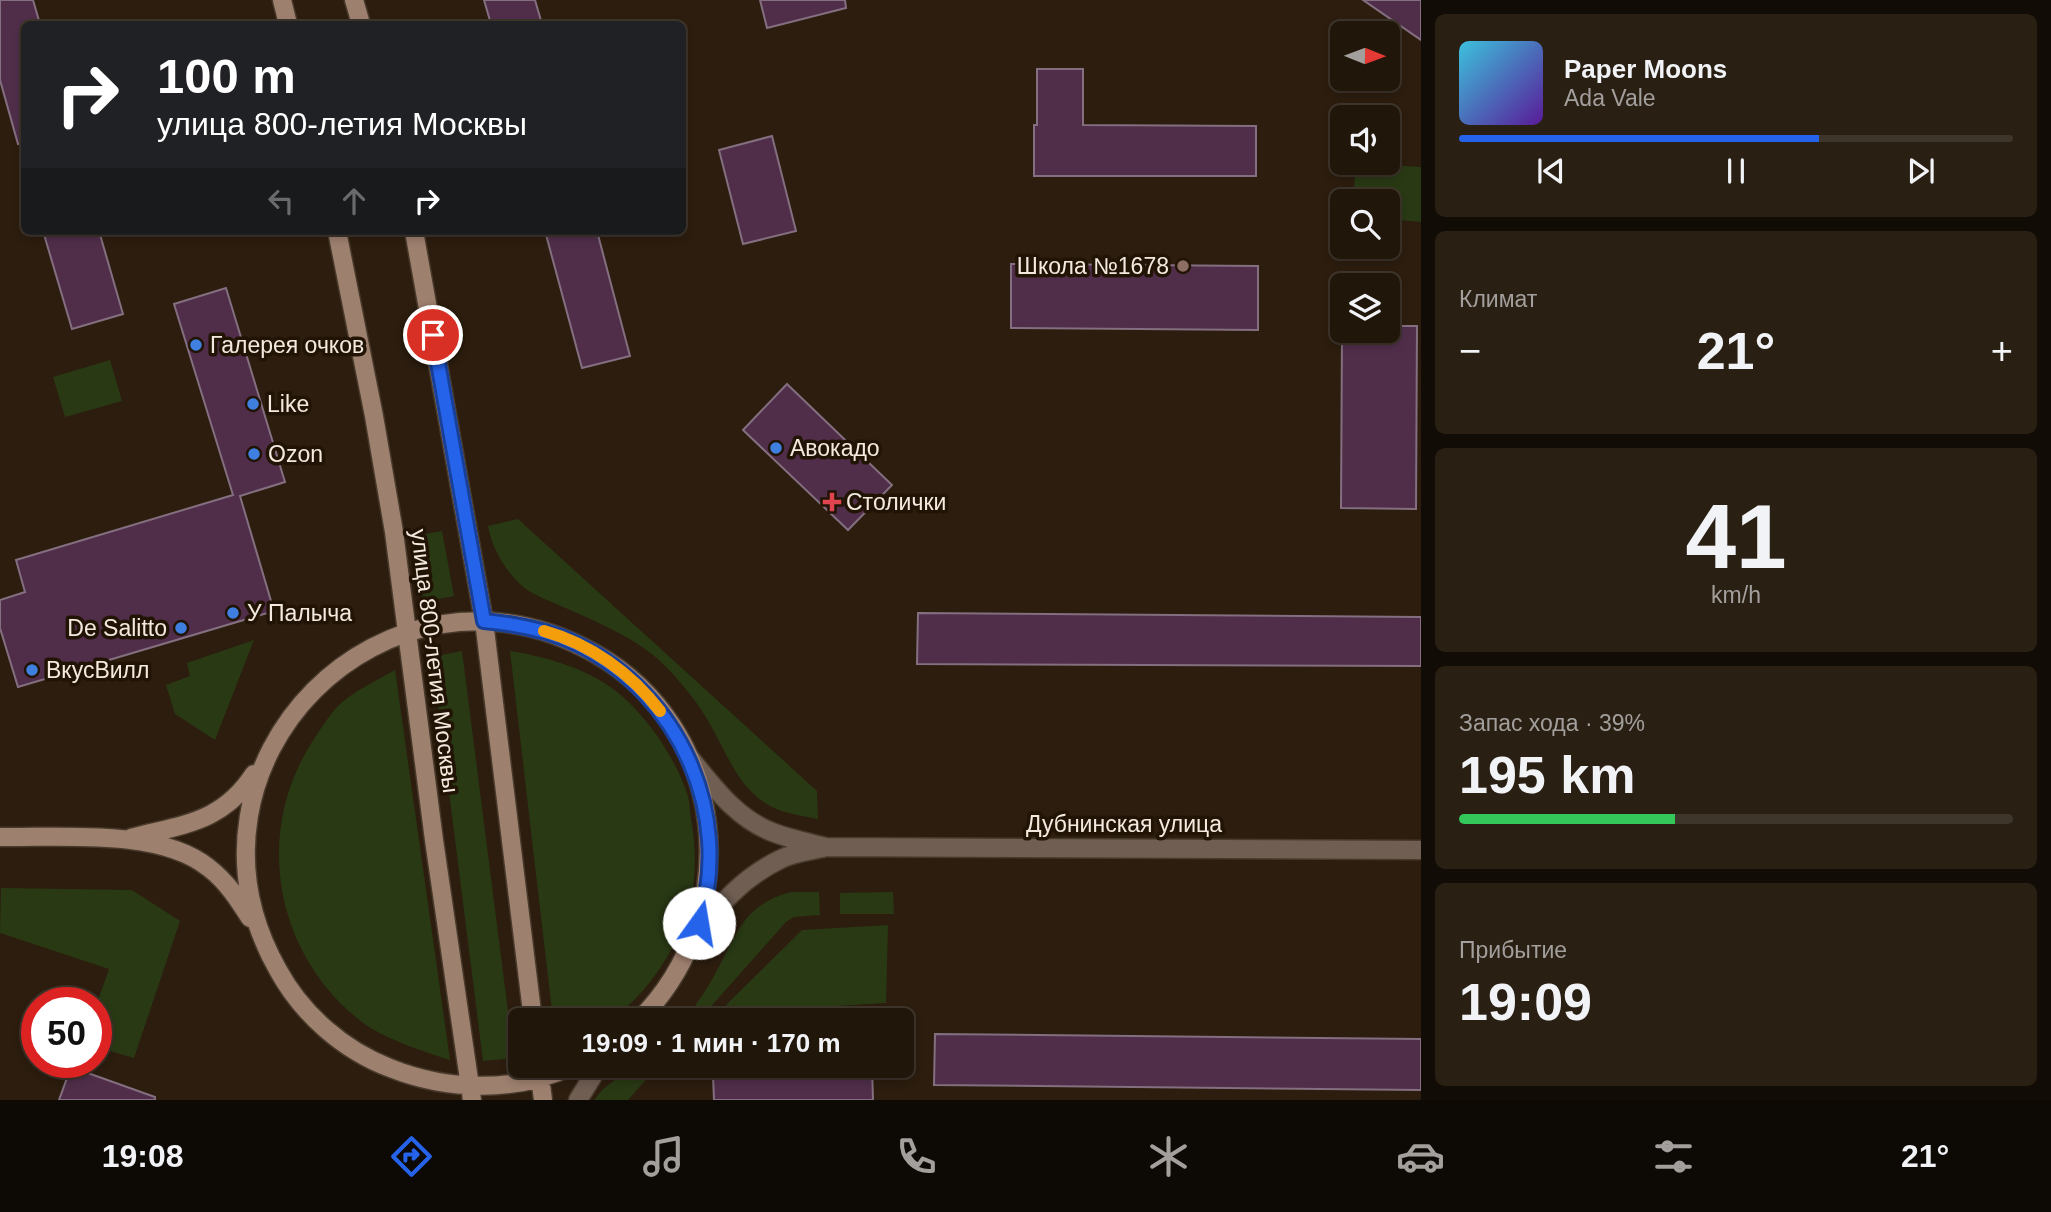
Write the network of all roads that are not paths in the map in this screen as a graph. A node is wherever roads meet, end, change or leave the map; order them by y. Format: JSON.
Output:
{"nodes":[{"id":1,"x":282,"y":0,"type":"edge"},
{"id":2,"x":354,"y":0,"type":"edge"},
{"id":3,"x":287,"y":21,"type":"edge"},
{"id":4,"x":360,"y":21,"type":"edge"},
{"id":5,"x":338,"y":235,"type":"edge"},
{"id":6,"x":415,"y":235,"type":"edge"},
{"id":7,"x":484,"y":621,"type":"junction"},
{"id":8,"x":408,"y":632,"type":"junction"},
{"id":9,"x":687,"y":754,"type":"junction"},
{"id":10,"x":267,"y":755,"type":"junction"},
{"id":11,"x":0,"y":837,"type":"edge"},
{"id":12,"x":128,"y":839,"type":"junction"},
{"id":13,"x":826,"y":847,"type":"junction"},
{"id":14,"x":1421,"y":850,"type":"edge"},
{"id":15,"x":262,"y":936,"type":"junction"},
{"id":16,"x":694,"y":939,"type":"junction"},
{"id":17,"x":532,"y":1008,"type":"edge"},
{"id":18,"x":650,"y":1008,"type":"edge"},
{"id":19,"x":522,"y":1078,"type":"edge"},
{"id":20,"x":540,"y":1078,"type":"edge"},
{"id":21,"x":592,"y":1078,"type":"edge"},
{"id":22,"x":471,"y":1093,"type":"edge"},
{"id":23,"x":542,"y":1100,"type":"edge"},
{"id":24,"x":578,"y":1100,"type":"edge"}],
"edges":[{"from":1,"to":3,"type":"main road"},
{"from":2,"to":4,"type":"main road"},
{"from":5,"to":8,"type":"main road","name":"улица 800-летия Москвы"},
{"from":6,"to":7,"type":"main road"},
{"from":7,"to":8,"type":"main road"},
{"from":7,"to":9,"type":"main road"},
{"from":7,"to":17,"type":"main road"},
{"from":8,"to":10,"type":"main road"},
{"from":8,"to":22,"type":"main road","name":"улица 800-летия Москвы"},
{"from":9,"to":13,"type":"street","name":"Дубнинская улица"},
{"from":9,"to":16,"type":"main road"},
{"from":10,"to":12,"type":"main road"},
{"from":10,"to":15,"type":"main road"},
{"from":11,"to":12,"type":"main road"},
{"from":12,"to":15,"type":"main road"},
{"from":13,"to":14,"type":"street","name":"Дубнинская улица"},
{"from":13,"to":16,"type":"street","name":"Дубнинская улица"},
{"from":15,"to":22,"type":"main road"},
{"from":16,"to":18,"type":"main road"},
{"from":19,"to":22,"type":"main road"},
{"from":20,"to":23,"type":"main road"},
{"from":21,"to":24,"type":"street"}]}
